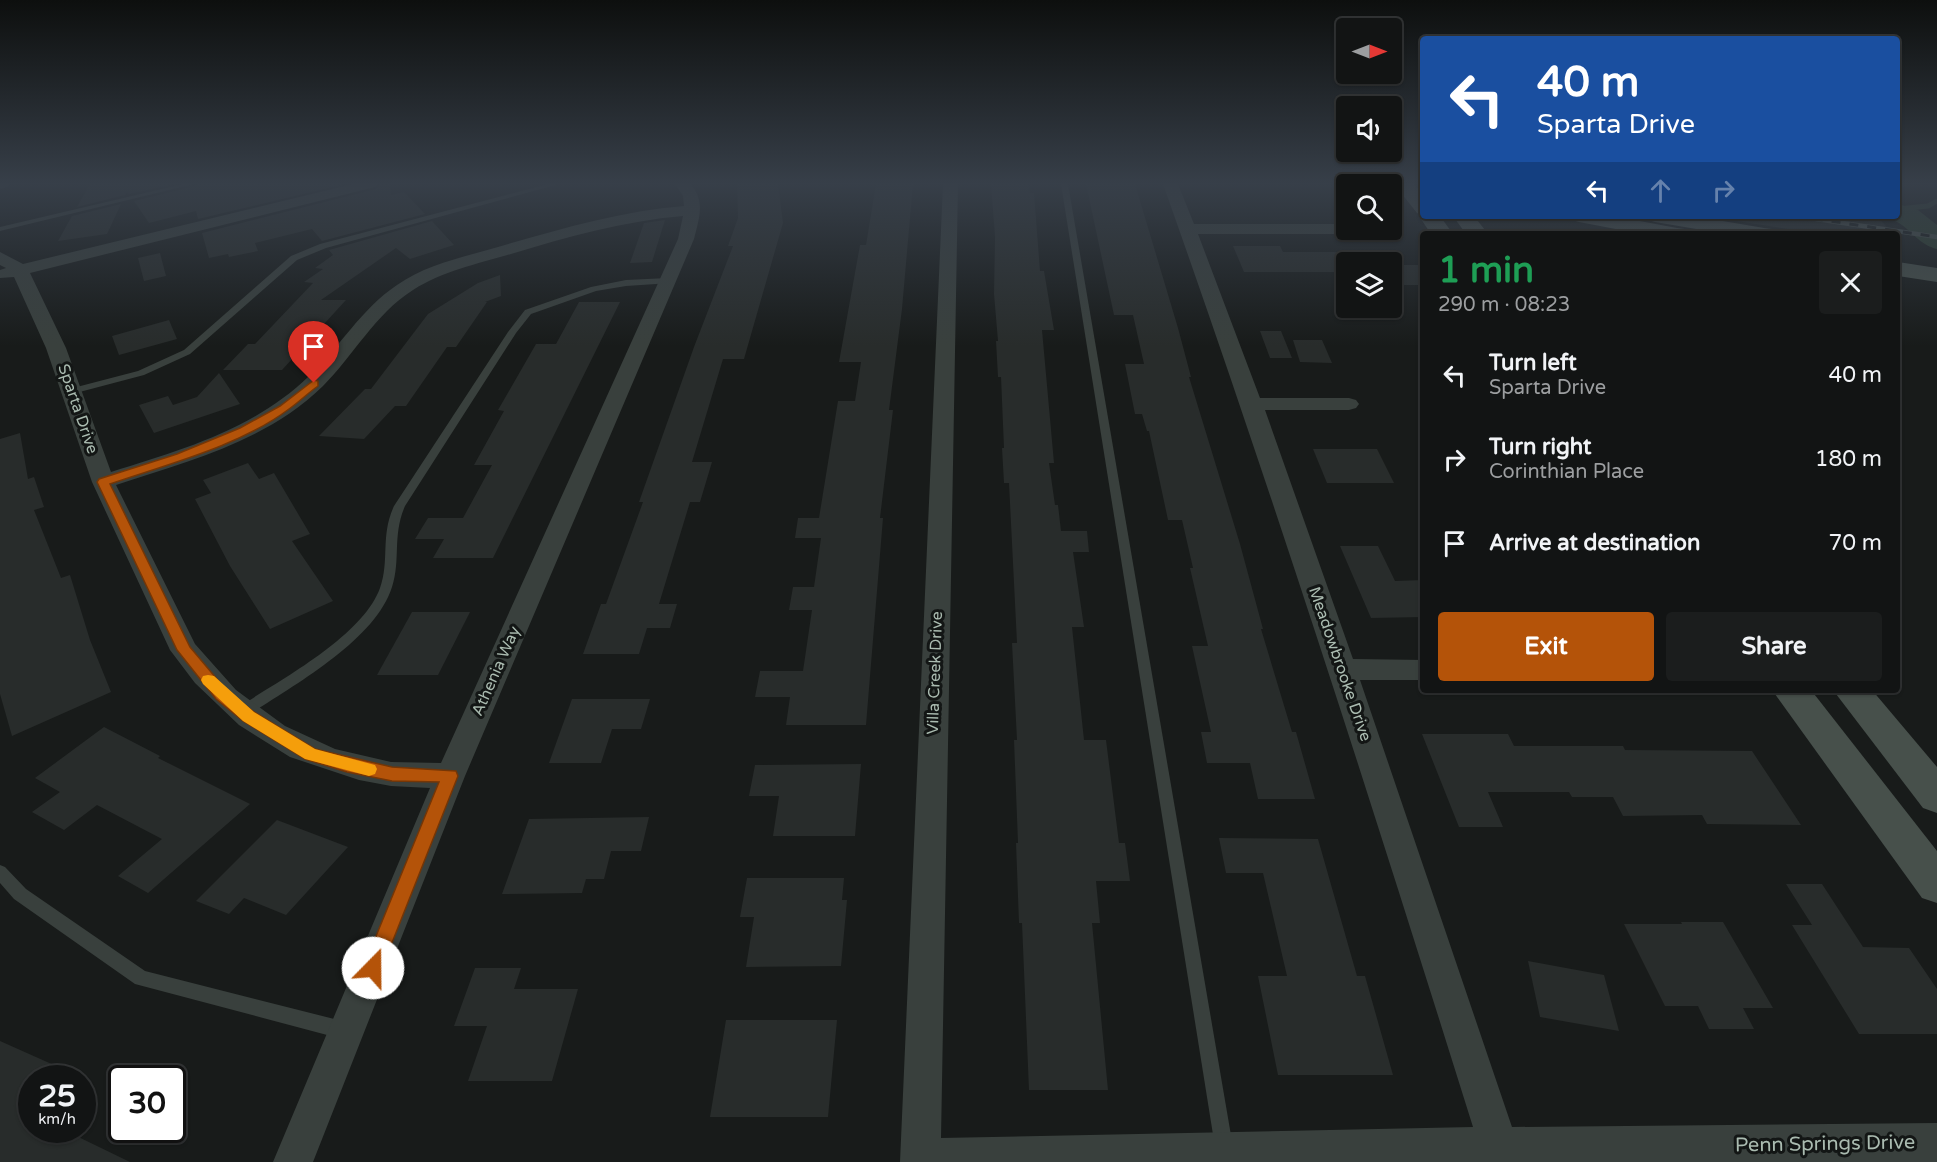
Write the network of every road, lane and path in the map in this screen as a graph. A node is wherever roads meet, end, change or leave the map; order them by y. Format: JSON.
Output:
{"nodes":[{"id":1,"x":133,"y":238,"type":"edge"},
{"id":2,"x":352,"y":238,"type":"edge"},
{"id":3,"x":547,"y":238,"type":"edge"},
{"id":4,"x":686,"y":238,"type":"edge"},
{"id":5,"x":948,"y":238,"type":"edge"},
{"id":6,"x":1073,"y":238,"type":"edge"},
{"id":7,"x":1192,"y":238,"type":"edge"},
{"id":8,"x":1937,"y":261,"type":"edge"},
{"id":9,"x":1902,"y":265,"type":"edge"},
{"id":10,"x":7,"y":267,"type":"edge"},
{"id":11,"x":1937,"y":275,"type":"edge"},
{"id":12,"x":668,"y":281,"type":"junction"},
{"id":13,"x":72,"y":392,"type":"junction"},
{"id":14,"x":1252,"y":404,"type":"junction"},
{"id":15,"x":1349,"y":404,"type":"dead end"},
{"id":16,"x":103,"y":482,"type":"junction"},
{"id":17,"x":1343,"y":669,"type":"junction"},
{"id":18,"x":1420,"y":670,"type":"edge"},
{"id":19,"x":1792,"y":693,"type":"edge"},
{"id":20,"x":1853,"y":693,"type":"edge"},
{"id":21,"x":242,"y":712,"type":"junction"},
{"id":22,"x":450,"y":776,"type":"junction"},
{"id":23,"x":1937,"y":796,"type":"edge"},
{"id":24,"x":0,"y":872,"type":"edge"},
{"id":25,"x":1937,"y":884,"type":"edge"},
{"id":26,"x":347,"y":1032,"type":"junction"},
{"id":27,"x":1937,"y":1143,"type":"edge"},
{"id":28,"x":1499,"y":1148,"type":"junction"},
{"id":29,"x":1225,"y":1153,"type":"junction"},
{"id":30,"x":1892,"y":1153,"type":"edge"},
{"id":31,"x":920,"y":1160,"type":"edge"},
{"id":32,"x":293,"y":1162,"type":"edge"}],
"edges":[{"from":1,"to":10,"type":"street"},
{"from":2,"to":13,"type":"lane"},
{"from":3,"to":16,"type":"street"},
{"from":4,"to":12,"type":"street","name":"Athenia Way"},
{"from":5,"to":31,"type":"street","name":"Villa Creek Drive"},
{"from":6,"to":29,"type":"lane"},
{"from":7,"to":14,"type":"street","name":"Meadowbrooke Drive"},
{"from":8,"to":9,"type":"main road"},
{"from":9,"to":11,"type":"main road"},
{"from":10,"to":13,"type":"street","name":"Sparta Drive"},
{"from":12,"to":21,"type":"lane"},
{"from":12,"to":22,"type":"street","name":"Athenia Way"},
{"from":13,"to":16,"type":"street","name":"Sparta Drive"},
{"from":14,"to":15,"type":"street"},
{"from":14,"to":17,"type":"street","name":"Meadowbrooke Drive"},
{"from":16,"to":21,"type":"street","name":"Sparta Drive"},
{"from":17,"to":18,"type":"street"},
{"from":17,"to":28,"type":"street","name":"Meadowbrooke Drive"},
{"from":19,"to":25,"type":"main road"},
{"from":20,"to":23,"type":"main road"},
{"from":21,"to":22,"type":"street","name":"Sparta Drive"},
{"from":22,"to":26,"type":"street","name":"Athenia Way"},
{"from":24,"to":26,"type":"lane"},
{"from":26,"to":32,"type":"street","name":"Athenia Way"},
{"from":27,"to":30,"type":"street","name":"Penn Springs Drive"},
{"from":28,"to":29,"type":"street","name":"Penn Springs Drive"},
{"from":28,"to":30,"type":"street","name":"Penn Springs Drive"},
{"from":29,"to":31,"type":"street","name":"Penn Springs Drive"}]}
